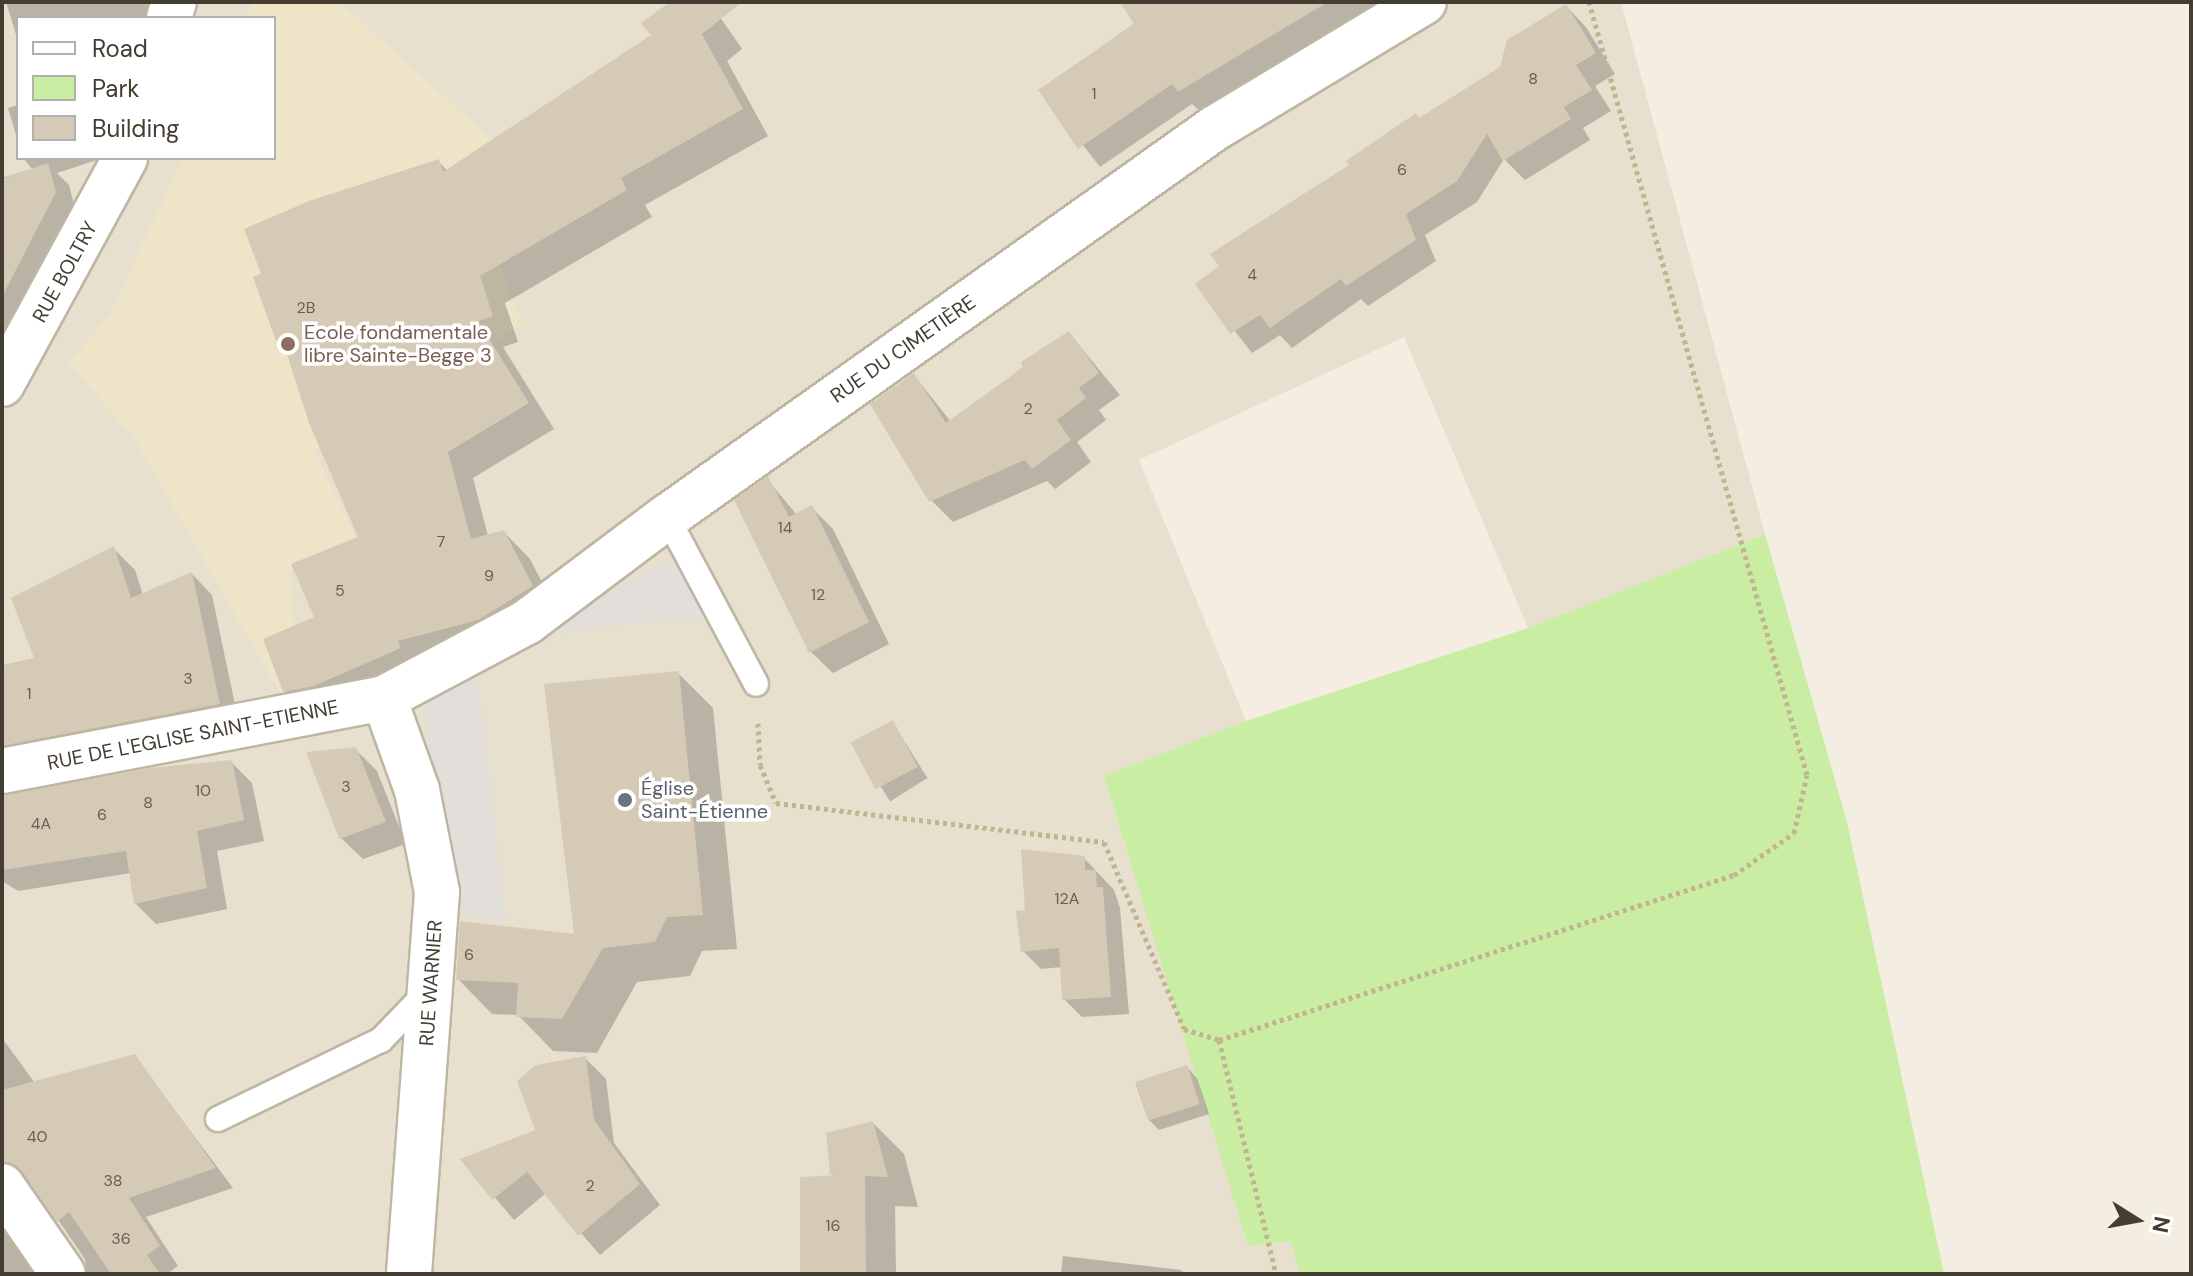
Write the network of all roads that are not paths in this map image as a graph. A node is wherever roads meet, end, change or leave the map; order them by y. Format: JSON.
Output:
{"nodes":[{"id":1,"x":1424,"y":2,"type":"edge"},
{"id":2,"x":124,"y":160,"type":"edge"},
{"id":3,"x":2,"y":384,"type":"edge"},
{"id":4,"x":678,"y":509,"type":"junction"},
{"id":5,"x":756,"y":684,"type":"road end"},
{"id":6,"x":384,"y":698,"type":"junction"},
{"id":7,"x":2,"y":771,"type":"edge"},
{"id":8,"x":430,"y":989,"type":"junction"},
{"id":9,"x":218,"y":1119,"type":"dead end"},
{"id":10,"x":2,"y":1186,"type":"edge"},
{"id":11,"x":63,"y":1274,"type":"edge"},
{"id":12,"x":409,"y":1274,"type":"edge"}],
"edges":[{"from":1,"to":4,"type":"street","name":"RUE DU CIMETIÈRE"},
{"from":2,"to":3,"type":"street","name":"RUE BOLTRY"},
{"from":4,"to":5,"type":"lane"},
{"from":4,"to":6,"type":"street","name":"RUE DU CIMETIÈRE"},
{"from":6,"to":7,"type":"street","name":"RUE DE L'EGLISE SAINT-ETIENNE"},
{"from":6,"to":8,"type":"street","name":"RUE WARNIER"},
{"from":8,"to":9,"type":"lane"},
{"from":8,"to":12,"type":"street","name":"RUE WARNIER"},
{"from":10,"to":11,"type":"street"}]}
